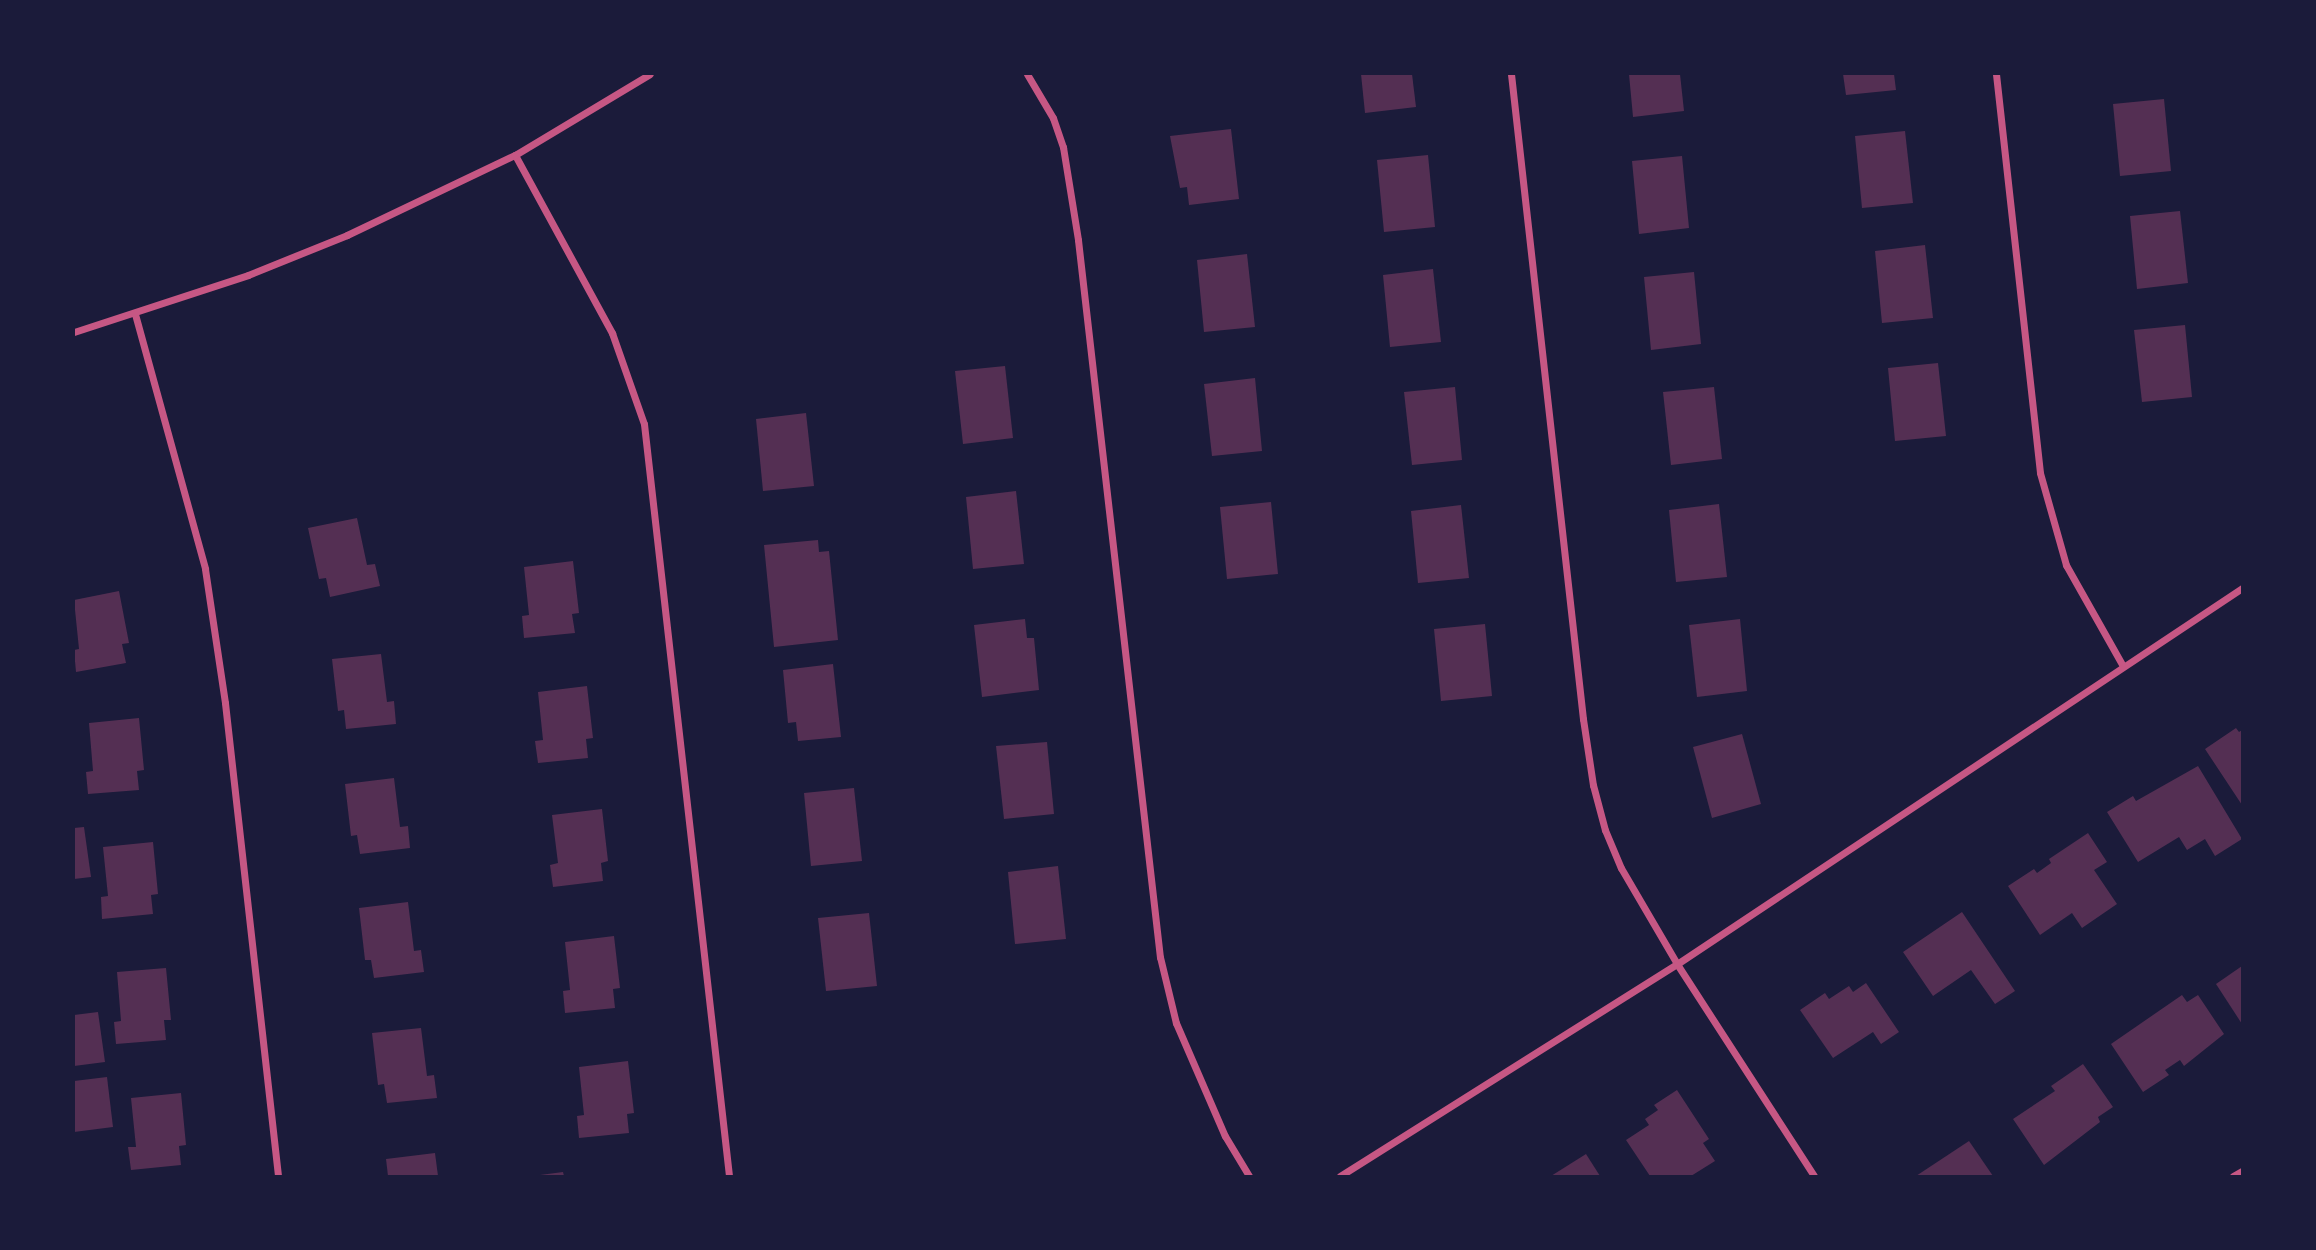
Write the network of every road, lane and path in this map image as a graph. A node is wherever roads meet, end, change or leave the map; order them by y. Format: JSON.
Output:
{"nodes":[{"id":1,"x":650,"y":74,"type":"edge"},
{"id":2,"x":1027,"y":74,"type":"edge"},
{"id":3,"x":1511,"y":74,"type":"edge"},
{"id":4,"x":1996,"y":74,"type":"edge"},
{"id":5,"x":515,"y":155,"type":"junction"},
{"id":6,"x":135,"y":314,"type":"junction"},
{"id":7,"x":74,"y":332,"type":"edge"},
{"id":8,"x":2242,"y":588,"type":"edge"},
{"id":9,"x":2123,"y":666,"type":"junction"},
{"id":10,"x":1676,"y":964,"type":"junction"},
{"id":11,"x":2242,"y":1171,"type":"edge"},
{"id":12,"x":278,"y":1177,"type":"edge"},
{"id":13,"x":729,"y":1177,"type":"edge"},
{"id":14,"x":1249,"y":1177,"type":"edge"},
{"id":15,"x":1340,"y":1177,"type":"edge"},
{"id":16,"x":1814,"y":1177,"type":"edge"},
{"id":17,"x":2233,"y":1177,"type":"edge"}],
"edges":[{"from":1,"to":5,"type":"street"},
{"from":2,"to":14,"type":"street"},
{"from":3,"to":10,"type":"street"},
{"from":4,"to":9,"type":"street"},
{"from":5,"to":6,"type":"street"},
{"from":5,"to":13,"type":"street"},
{"from":6,"to":7,"type":"street"},
{"from":6,"to":12,"type":"street"},
{"from":8,"to":9,"type":"street"},
{"from":9,"to":10,"type":"street"},
{"from":10,"to":15,"type":"street"},
{"from":10,"to":16,"type":"street"},
{"from":11,"to":17,"type":"street"}]}
